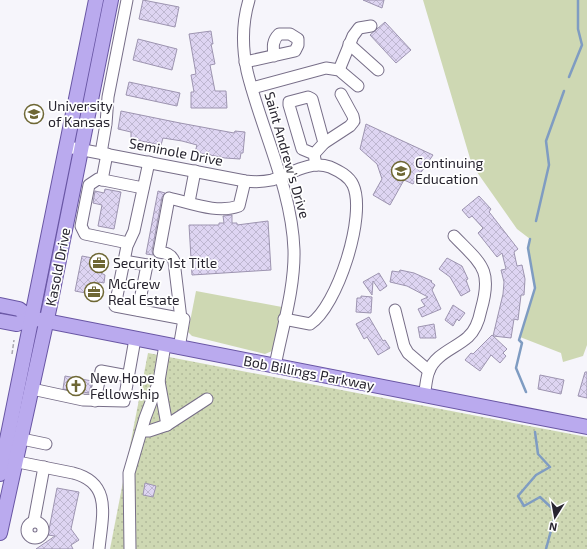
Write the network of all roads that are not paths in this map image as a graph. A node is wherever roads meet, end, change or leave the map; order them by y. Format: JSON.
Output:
{"nodes":[{"id":1,"x":96,"y":0,"type":"edge"},
{"id":2,"x":111,"y":0,"type":"edge"},
{"id":3,"x":127,"y":0,"type":"edge"},
{"id":4,"x":249,"y":0,"type":"edge"},
{"id":5,"x":371,"y":26,"type":"dead end"},
{"id":6,"x":349,"y":44,"type":"junction"},
{"id":7,"x":274,"y":56,"type":"dead end"},
{"id":8,"x":245,"y":62,"type":"junction"},
{"id":9,"x":339,"y":70,"type":"junction"},
{"id":10,"x":378,"y":70,"type":"dead end"},
{"id":11,"x":358,"y":86,"type":"dead end"},
{"id":12,"x":252,"y":88,"type":"junction"},
{"id":13,"x":341,"y":94,"type":"dead end"},
{"id":14,"x":324,"y":143,"type":"junction"},
{"id":15,"x":67,"y":146,"type":"junction"},
{"id":16,"x":81,"y":149,"type":"junction"},
{"id":17,"x":104,"y":154,"type":"junction"},
{"id":18,"x":314,"y":154,"type":"junction"},
{"id":19,"x":149,"y":162,"type":"junction"},
{"id":20,"x":316,"y":165,"type":"junction"},
{"id":21,"x":195,"y":172,"type":"junction"},
{"id":22,"x":279,"y":177,"type":"junction"},
{"id":23,"x":102,"y":180,"type":"junction"},
{"id":24,"x":245,"y":181,"type":"junction"},
{"id":25,"x":143,"y":188,"type":"junction"},
{"id":26,"x":189,"y":202,"type":"junction"},
{"id":27,"x":454,"y":236,"type":"dead end"},
{"id":28,"x":128,"y":243,"type":"junction"},
{"id":29,"x":124,"y":261,"type":"junction"},
{"id":30,"x":0,"y":306,"type":"edge"},
{"id":31,"x":138,"y":310,"type":"junction"},
{"id":32,"x":395,"y":310,"type":"dead end"},
{"id":33,"x":31,"y":318,"type":"junction"},
{"id":34,"x":181,"y":318,"type":"junction"},
{"id":35,"x":284,"y":319,"type":"junction"},
{"id":36,"x":0,"y":321,"type":"edge"},
{"id":37,"x":47,"y":321,"type":"junction"},
{"id":38,"x":135,"y":339,"type":"junction"},
{"id":39,"x":165,"y":345,"type":"junction"},
{"id":40,"x":179,"y":348,"type":"junction"},
{"id":41,"x":275,"y":366,"type":"junction"},
{"id":42,"x":429,"y":370,"type":"junction"},
{"id":43,"x":128,"y":376,"type":"junction"},
{"id":44,"x":159,"y":381,"type":"junction"},
{"id":45,"x":32,"y":389,"type":"junction"},
{"id":46,"x":424,"y":395,"type":"junction"},
{"id":47,"x":207,"y":399,"type":"dead end"},
{"id":48,"x":95,"y":401,"type":"junction"},
{"id":49,"x":167,"y":425,"type":"junction"},
{"id":50,"x":587,"y":427,"type":"edge"},
{"id":51,"x":142,"y":430,"type":"junction"},
{"id":52,"x":22,"y":439,"type":"junction"},
{"id":53,"x":46,"y":444,"type":"dead end"},
{"id":54,"x":6,"y":459,"type":"edge"},
{"id":55,"x":44,"y":467,"type":"junction"},
{"id":56,"x":0,"y":474,"type":"edge"},
{"id":57,"x":34,"y":521,"type":"dead end"},
{"id":58,"x":0,"y":533,"type":"edge"},
{"id":59,"x":99,"y":549,"type":"edge"},
{"id":60,"x":130,"y":549,"type":"edge"}],
"edges":[{"from":1,"to":15,"type":"main road","name":"Kasold Drive"},
{"from":2,"to":16,"type":"main road","name":"Kasold Drive"},
{"from":3,"to":17,"type":"street"},
{"from":4,"to":8,"type":"street","name":"Saint Andrew's Drive"},
{"from":5,"to":6,"type":"street"},
{"from":6,"to":9,"type":"street"},
{"from":6,"to":10,"type":"street"},
{"from":7,"to":8,"type":"street"},
{"from":8,"to":12,"type":"street","name":"Saint Andrew's Drive"},
{"from":9,"to":11,"type":"street"},
{"from":9,"to":12,"type":"street"},
{"from":12,"to":22,"type":"street","name":"Saint Andrew's Drive"},
{"from":13,"to":14,"type":"street"},
{"from":14,"to":18,"type":"street"},
{"from":14,"to":18,"type":"street"},
{"from":15,"to":16,"type":"street","name":"Seminole Drive"},
{"from":15,"to":33,"type":"main road","name":"Kasold Drive"},
{"from":16,"to":17,"type":"street","name":"Seminole Drive"},
{"from":16,"to":37,"type":"main road","name":"Kasold Drive"},
{"from":17,"to":19,"type":"street","name":"Seminole Drive"},
{"from":17,"to":23,"type":"street"},
{"from":18,"to":20,"type":"street"},
{"from":19,"to":21,"type":"street","name":"Seminole Drive"},
{"from":19,"to":25,"type":"street"},
{"from":20,"to":22,"type":"street","name":"Seminole Drive"},
{"from":20,"to":35,"type":"street"},
{"from":21,"to":24,"type":"street","name":"Seminole Drive"},
{"from":21,"to":26,"type":"street"},
{"from":22,"to":24,"type":"street","name":"Seminole Drive"},
{"from":22,"to":35,"type":"street","name":"Saint Andrew's Drive"},
{"from":23,"to":25,"type":"street"},
{"from":23,"to":28,"type":"street"},
{"from":24,"to":26,"type":"street"},
{"from":25,"to":28,"type":"street"},
{"from":26,"to":34,"type":"street"},
{"from":27,"to":42,"type":"street"},
{"from":28,"to":29,"type":"street"},
{"from":29,"to":31,"type":"street"},
{"from":29,"to":31,"type":"street"},
{"from":30,"to":33,"type":"main road","name":"Bob Billings Parkway"},
{"from":31,"to":34,"type":"street"},
{"from":32,"to":42,"type":"street"},
{"from":33,"to":36,"type":"main road","name":"Bob Billings Parkway"},
{"from":33,"to":37,"type":"main road","name":"Bob Billings Parkway"},
{"from":33,"to":54,"type":"main road","name":"Kasold Drive"},
{"from":34,"to":40,"type":"street"},
{"from":35,"to":41,"type":"street","name":"Saint Andrew's Drive"},
{"from":37,"to":38,"type":"main road","name":"Bob Billings Parkway"},
{"from":37,"to":45,"type":"main road","name":"Kasold Drive"},
{"from":38,"to":39,"type":"main road","name":"Bob Billings Parkway"},
{"from":38,"to":43,"type":"street"},
{"from":39,"to":40,"type":"main road","name":"Bob Billings Parkway"},
{"from":39,"to":44,"type":"street"},
{"from":40,"to":41,"type":"main road","name":"Bob Billings Parkway"},
{"from":41,"to":46,"type":"main road","name":"Bob Billings Parkway"},
{"from":42,"to":46,"type":"street"},
{"from":43,"to":48,"type":"street"},
{"from":43,"to":48,"type":"street"},
{"from":44,"to":49,"type":"street"},
{"from":44,"to":51,"type":"street"},
{"from":45,"to":48,"type":"street"},
{"from":45,"to":52,"type":"main road","name":"Kasold Drive"},
{"from":46,"to":50,"type":"main road","name":"Bob Billings Parkway"},
{"from":47,"to":49,"type":"street"},
{"from":49,"to":51,"type":"street"},
{"from":51,"to":60,"type":"street"},
{"from":52,"to":53,"type":"street"},
{"from":52,"to":54,"type":"main road","name":"Kasold Drive"},
{"from":54,"to":55,"type":"street"},
{"from":54,"to":56,"type":"main road","name":"Kasold Drive"},
{"from":54,"to":58,"type":"main road","name":"Kasold Drive"},
{"from":55,"to":57,"type":"street"},
{"from":55,"to":59,"type":"street"}]}
